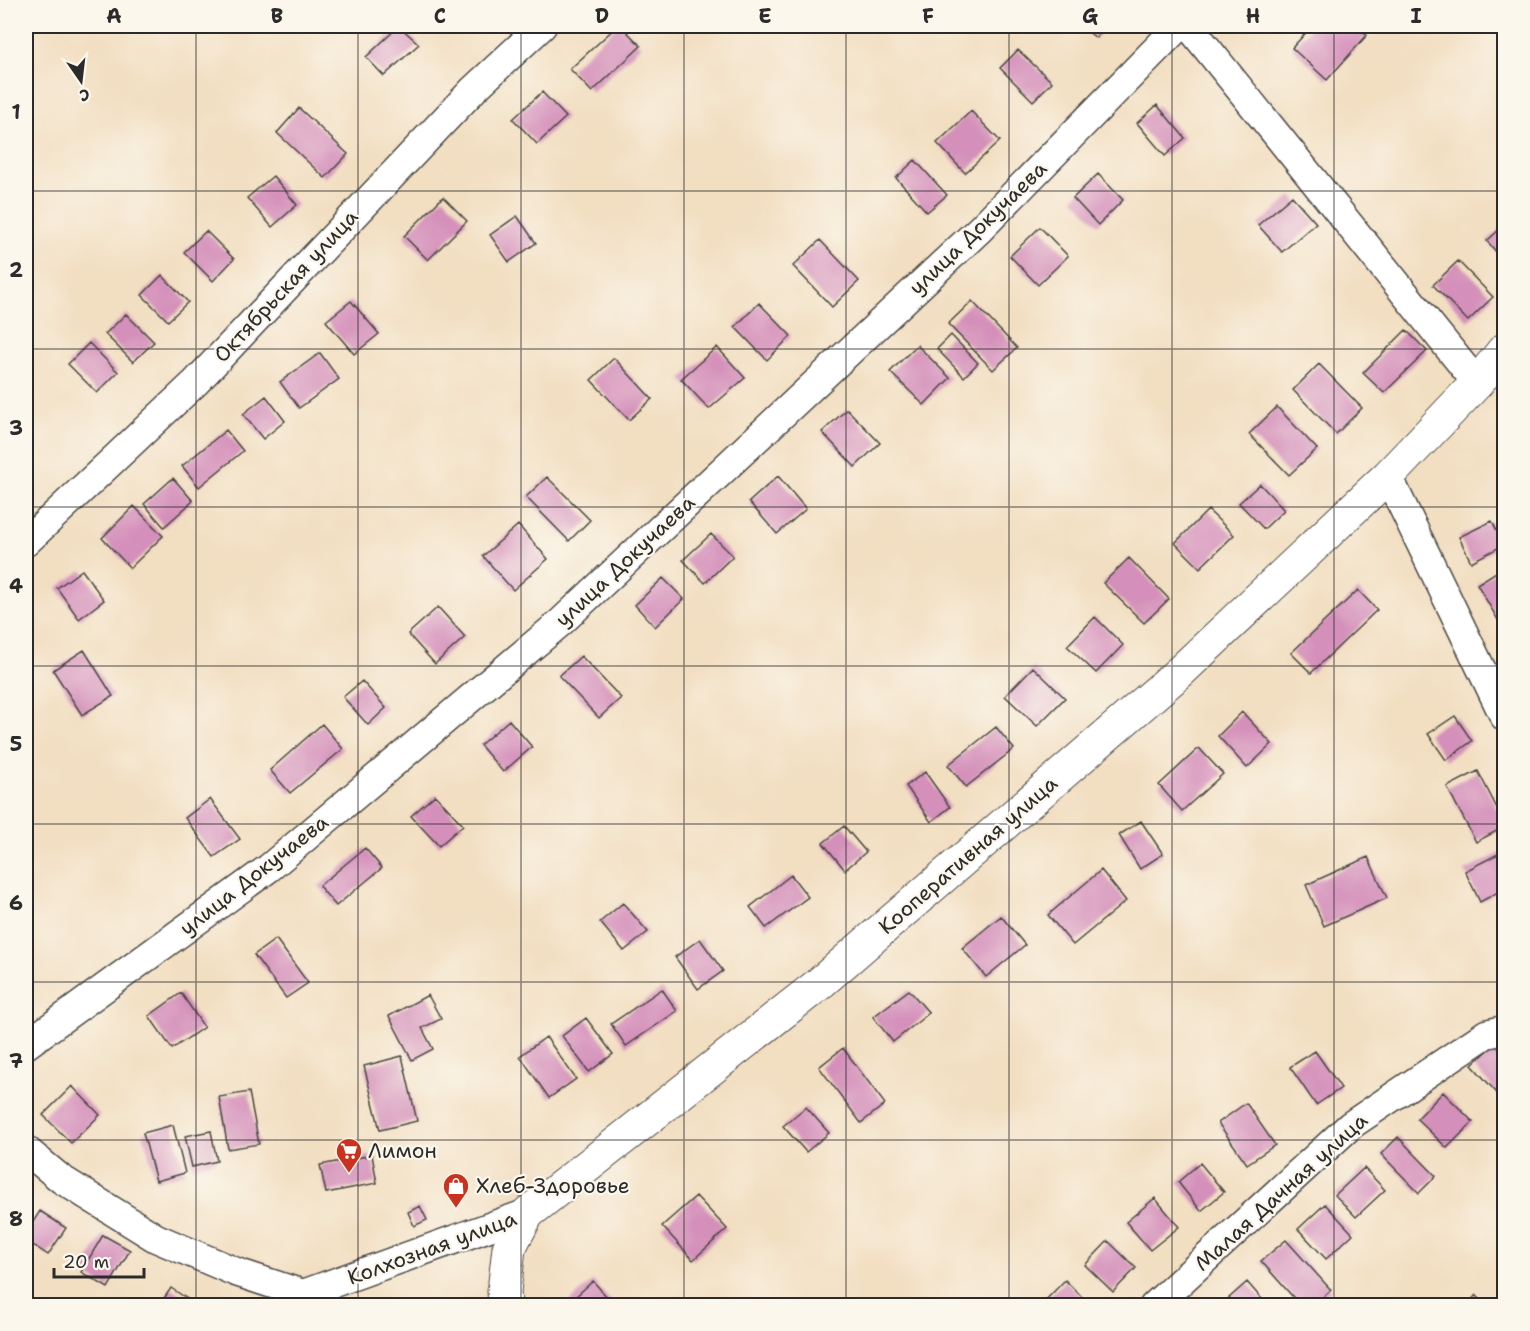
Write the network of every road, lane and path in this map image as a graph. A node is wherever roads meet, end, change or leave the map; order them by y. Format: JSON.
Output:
{"nodes":[{"id":1,"x":542,"y":26,"type":"edge"},
{"id":2,"x":1179,"y":26,"type":"edge"},
{"id":3,"x":1189,"y":26,"type":"edge"},
{"id":4,"x":1504,"y":350,"type":"edge"},
{"id":5,"x":1477,"y":382,"type":"junction"},
{"id":6,"x":1388,"y":476,"type":"junction"},
{"id":7,"x":26,"y":542,"type":"edge"},
{"id":8,"x":1504,"y":716,"type":"edge"},
{"id":9,"x":1504,"y":1030,"type":"edge"},
{"id":10,"x":26,"y":1045,"type":"edge"},
{"id":11,"x":26,"y":1150,"type":"edge"},
{"id":12,"x":528,"y":1213,"type":"junction"},
{"id":13,"x":294,"y":1300,"type":"edge"},
{"id":14,"x":505,"y":1305,"type":"edge"},
{"id":15,"x":1154,"y":1305,"type":"edge"}],
"edges":[{"from":1,"to":7,"type":"street","name":"Октябрьская улица"},
{"from":2,"to":10,"type":"street","name":"улица Докучаева"},
{"from":3,"to":5,"type":"street"},
{"from":4,"to":5,"type":"street","name":"Кооперативная улица"},
{"from":5,"to":6,"type":"street","name":"Кооперативная улица"},
{"from":6,"to":8,"type":"street"},
{"from":6,"to":12,"type":"street","name":"Кооперативная улица"},
{"from":9,"to":15,"type":"street","name":"Малая Дачная улица"},
{"from":11,"to":13,"type":"street","name":"Колхозная улица"},
{"from":12,"to":13,"type":"street","name":"Колхозная улица"},
{"from":12,"to":14,"type":"street","name":"Колхозная улица"}]}
